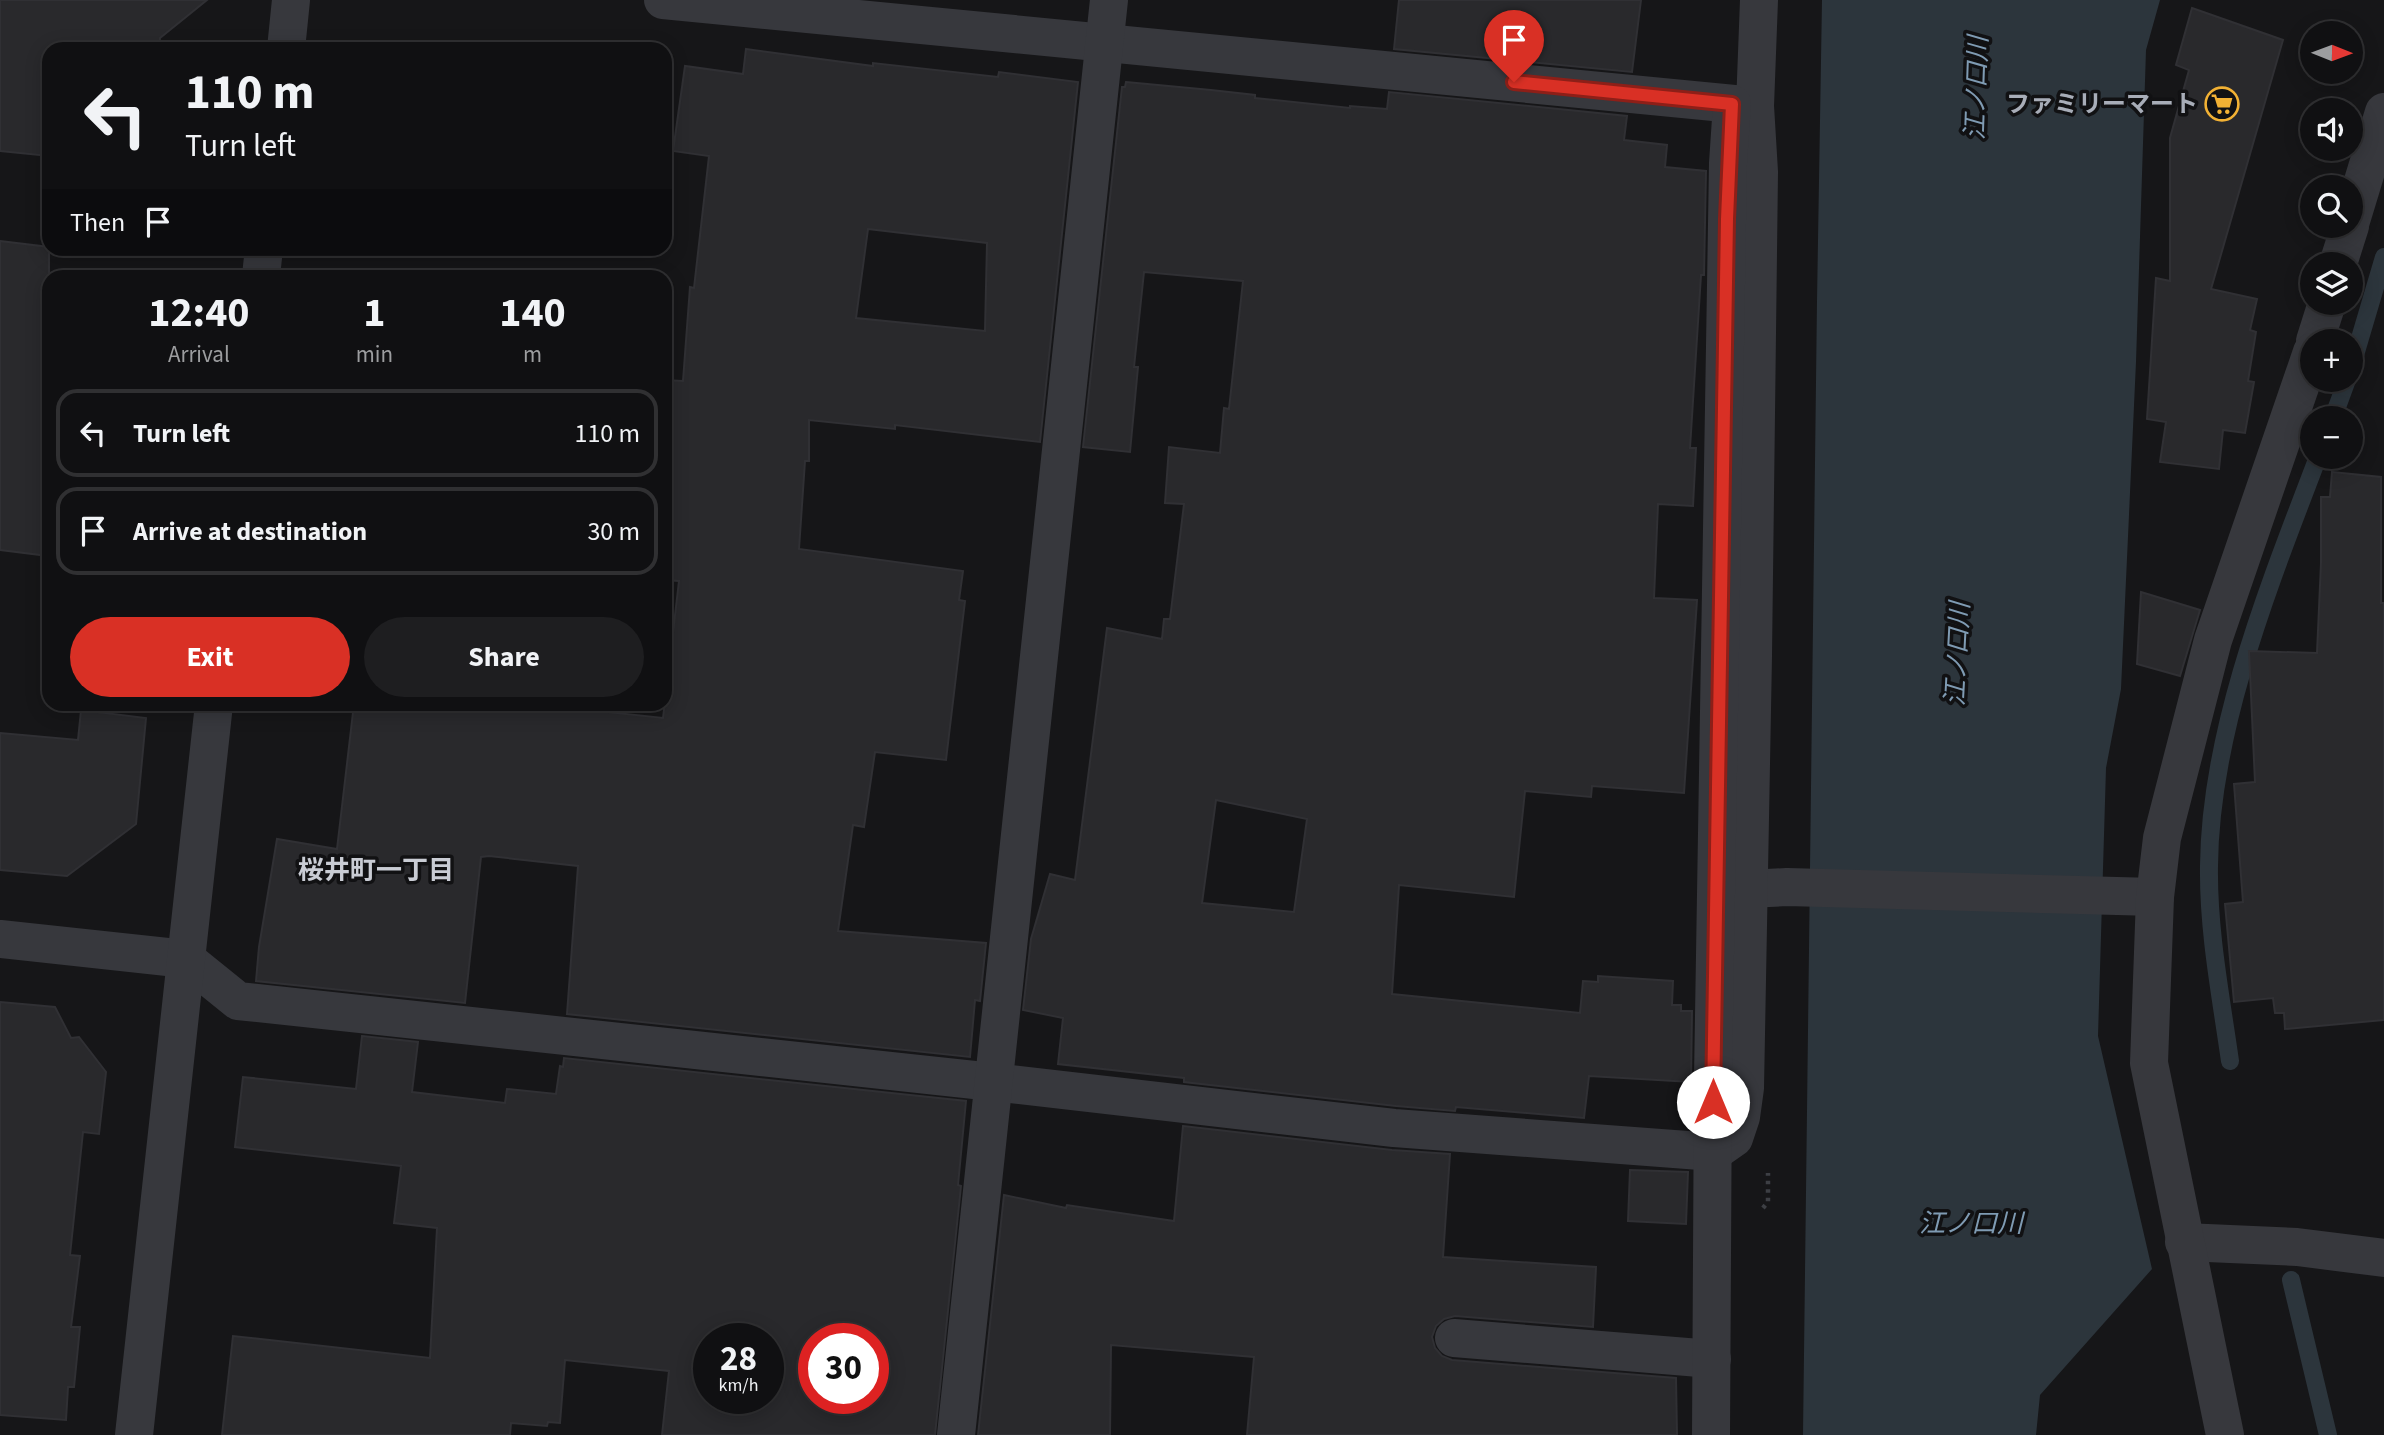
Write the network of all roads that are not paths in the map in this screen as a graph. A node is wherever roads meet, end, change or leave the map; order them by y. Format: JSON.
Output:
{"nodes":[{"id":1,"x":290,"y":0,"type":"edge"},
{"id":2,"x":663,"y":0,"type":"edge"},
{"id":3,"x":1109,"y":0,"type":"edge"},
{"id":4,"x":1759,"y":0,"type":"edge"},
{"id":5,"x":287,"y":42,"type":"edge"},
{"id":6,"x":1104,"y":43,"type":"junction"},
{"id":7,"x":1744,"y":105,"type":"junction"},
{"id":8,"x":2384,"y":112,"type":"edge"},
{"id":9,"x":2363,"y":182,"type":"edge"},
{"id":10,"x":2300,"y":387,"type":"edge"},
{"id":11,"x":213,"y":711,"type":"edge"},
{"id":12,"x":1748,"y":889,"type":"junction"},
{"id":13,"x":2155,"y":897,"type":"junction"},
{"id":14,"x":0,"y":939,"type":"edge"},
{"id":15,"x":186,"y":959,"type":"junction"},
{"id":16,"x":993,"y":1083,"type":"junction"},
{"id":17,"x":1714,"y":1152,"type":"junction"},
{"id":18,"x":2184,"y":1242,"type":"junction"},
{"id":19,"x":2384,"y":1258,"type":"edge"},
{"id":20,"x":1454,"y":1338,"type":"dead end"},
{"id":21,"x":1712,"y":1359,"type":"junction"},
{"id":22,"x":134,"y":1435,"type":"edge"},
{"id":23,"x":956,"y":1435,"type":"edge"},
{"id":24,"x":1711,"y":1435,"type":"edge"},
{"id":25,"x":2225,"y":1435,"type":"edge"}],
"edges":[{"from":1,"to":5,"type":"street"},
{"from":2,"to":6,"type":"street"},
{"from":3,"to":6,"type":"street"},
{"from":4,"to":7,"type":"street"},
{"from":6,"to":7,"type":"street"},
{"from":6,"to":16,"type":"street"},
{"from":7,"to":12,"type":"street"},
{"from":7,"to":17,"type":"street"},
{"from":8,"to":9,"type":"street"},
{"from":10,"to":13,"type":"street"},
{"from":11,"to":15,"type":"street"},
{"from":12,"to":13,"type":"street"},
{"from":12,"to":17,"type":"street"},
{"from":13,"to":18,"type":"street"},
{"from":14,"to":15,"type":"street"},
{"from":15,"to":16,"type":"street"},
{"from":15,"to":22,"type":"street"},
{"from":16,"to":17,"type":"street"},
{"from":16,"to":23,"type":"street"},
{"from":17,"to":21,"type":"street"},
{"from":18,"to":19,"type":"street"},
{"from":18,"to":25,"type":"street"},
{"from":20,"to":21,"type":"street"},
{"from":21,"to":24,"type":"street"}]}
